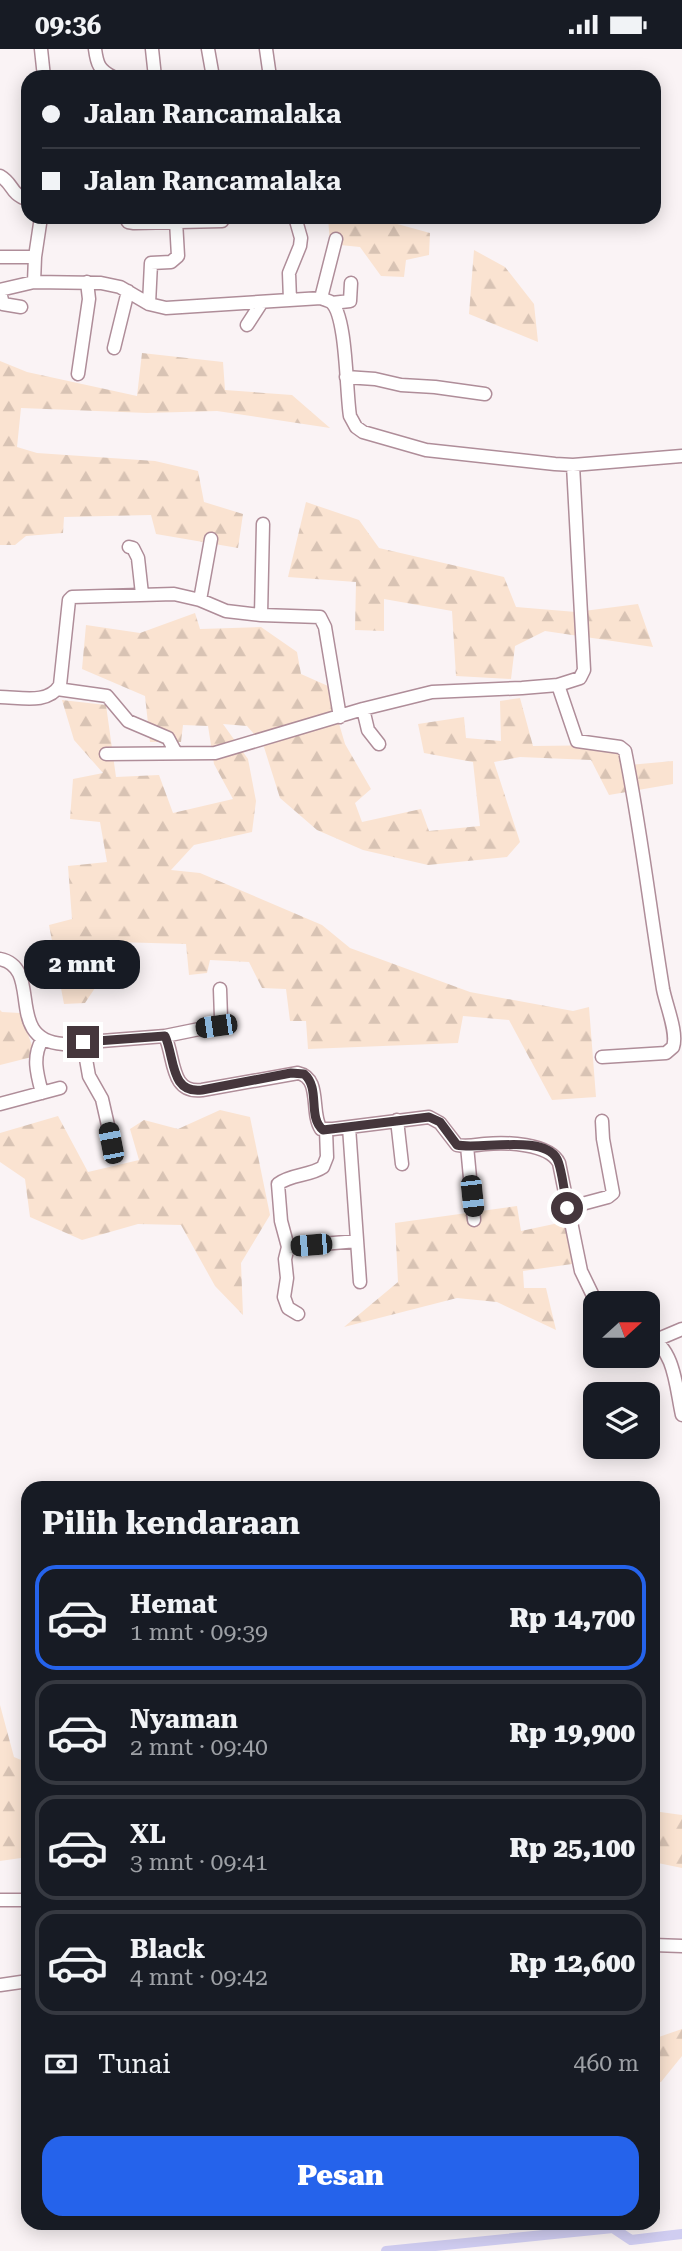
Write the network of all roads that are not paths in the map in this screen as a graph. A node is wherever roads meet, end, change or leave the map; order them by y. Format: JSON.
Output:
{"nodes":[{"id":1,"x":41,"y":49,"type":"edge"},
{"id":2,"x":95,"y":49,"type":"edge"},
{"id":3,"x":152,"y":49,"type":"edge"},
{"id":4,"x":208,"y":49,"type":"edge"},
{"id":5,"x":265,"y":49,"type":"edge"},
{"id":6,"x":43,"y":70,"type":"edge"},
{"id":7,"x":101,"y":70,"type":"edge"},
{"id":8,"x":154,"y":70,"type":"edge"},
{"id":9,"x":212,"y":70,"type":"edge"},
{"id":10,"x":269,"y":70,"type":"edge"},
{"id":11,"x":0,"y":176,"type":"edge"},
{"id":12,"x":21,"y":197,"type":"edge"},
{"id":13,"x":40,"y":224,"type":"edge"},
{"id":14,"x":176,"y":224,"type":"edge"},
{"id":15,"x":297,"y":224,"type":"edge"},
{"id":16,"x":335,"y":239,"type":"dead end"},
{"id":17,"x":0,"y":257,"type":"edge"},
{"id":18,"x":35,"y":257,"type":"junction"},
{"id":19,"x":34,"y":282,"type":"junction"},
{"id":20,"x":87,"y":282,"type":"junction"},
{"id":21,"x":351,"y":283,"type":"dead end"},
{"id":22,"x":0,"y":291,"type":"edge"},
{"id":23,"x":128,"y":291,"type":"junction"},
{"id":24,"x":290,"y":300,"type":"junction"},
{"id":25,"x":326,"y":300,"type":"junction"},
{"id":26,"x":261,"y":302,"type":"junction"},
{"id":27,"x":149,"y":304,"type":"junction"},
{"id":28,"x":21,"y":307,"type":"dead end"},
{"id":29,"x":247,"y":325,"type":"dead end"},
{"id":30,"x":114,"y":348,"type":"dead end"},
{"id":31,"x":78,"y":375,"type":"dead end"},
{"id":32,"x":346,"y":377,"type":"junction"},
{"id":33,"x":485,"y":394,"type":"dead end"},
{"id":34,"x":682,"y":456,"type":"edge"},
{"id":35,"x":573,"y":465,"type":"junction"},
{"id":36,"x":263,"y":524,"type":"dead end"},
{"id":37,"x":211,"y":539,"type":"dead end"},
{"id":38,"x":128,"y":547,"type":"dead end"},
{"id":39,"x":142,"y":594,"type":"junction"},
{"id":40,"x":200,"y":600,"type":"junction"},
{"id":41,"x":261,"y":615,"type":"junction"},
{"id":42,"x":558,"y":685,"type":"junction"},
{"id":43,"x":57,"y":689,"type":"junction"},
{"id":44,"x":0,"y":697,"type":"edge"},
{"id":45,"x":363,"y":709,"type":"junction"},
{"id":46,"x":340,"y":717,"type":"junction"},
{"id":47,"x":379,"y":744,"type":"dead end"},
{"id":48,"x":176,"y":753,"type":"junction"},
{"id":49,"x":106,"y":754,"type":"dead end"},
{"id":50,"x":0,"y":959,"type":"edge"},
{"id":51,"x":220,"y":989,"type":"dead end"},
{"id":52,"x":165,"y":1036,"type":"junction"},
{"id":53,"x":42,"y":1040,"type":"junction"},
{"id":54,"x":83,"y":1042,"type":"junction"},
{"id":55,"x":602,"y":1057,"type":"dead end"},
{"id":56,"x":60,"y":1088,"type":"dead end"},
{"id":57,"x":42,"y":1093,"type":"junction"},
{"id":58,"x":0,"y":1104,"type":"edge"},
{"id":59,"x":397,"y":1120,"type":"junction"},
{"id":60,"x":602,"y":1121,"type":"dead end"},
{"id":61,"x":349,"y":1127,"type":"junction"},
{"id":62,"x":326,"y":1130,"type":"junction"},
{"id":63,"x":111,"y":1143,"type":"dead end"},
{"id":64,"x":467,"y":1146,"type":"junction"},
{"id":65,"x":402,"y":1164,"type":"dead end"},
{"id":66,"x":567,"y":1208,"type":"junction"},
{"id":67,"x":474,"y":1220,"type":"dead end"},
{"id":68,"x":357,"y":1241,"type":"junction"},
{"id":69,"x":288,"y":1247,"type":"junction"},
{"id":70,"x":360,"y":1282,"type":"dead end"},
{"id":71,"x":591,"y":1291,"type":"edge"},
{"id":72,"x":298,"y":1314,"type":"dead end"},
{"id":73,"x":682,"y":1329,"type":"edge"},
{"id":74,"x":660,"y":1336,"type":"edge"},
{"id":75,"x":660,"y":1345,"type":"edge"},
{"id":76,"x":682,"y":1415,"type":"edge"},
{"id":77,"x":0,"y":1900,"type":"edge"},
{"id":78,"x":21,"y":1900,"type":"edge"},
{"id":79,"x":660,"y":1945,"type":"edge"},
{"id":80,"x":682,"y":1946,"type":"edge"},
{"id":81,"x":21,"y":1982,"type":"edge"},
{"id":82,"x":0,"y":1985,"type":"edge"}],
"edges":[{"from":1,"to":6,"type":"street"},
{"from":2,"to":7,"type":"street"},
{"from":3,"to":8,"type":"street"},
{"from":4,"to":9,"type":"street"},
{"from":5,"to":10,"type":"street"},
{"from":11,"to":12,"type":"street"},
{"from":13,"to":18,"type":"street"},
{"from":14,"to":27,"type":"street"},
{"from":15,"to":24,"type":"street"},
{"from":16,"to":25,"type":"street"},
{"from":17,"to":18,"type":"street"},
{"from":18,"to":19,"type":"street"},
{"from":19,"to":20,"type":"street"},
{"from":19,"to":22,"type":"street"},
{"from":20,"to":23,"type":"street"},
{"from":20,"to":31,"type":"street"},
{"from":21,"to":25,"type":"street"},
{"from":22,"to":28,"type":"street"},
{"from":23,"to":27,"type":"street"},
{"from":23,"to":30,"type":"street"},
{"from":24,"to":25,"type":"street"},
{"from":24,"to":26,"type":"street"},
{"from":25,"to":32,"type":"street"},
{"from":26,"to":27,"type":"street"},
{"from":26,"to":29,"type":"street"},
{"from":32,"to":33,"type":"street"},
{"from":32,"to":35,"type":"street"},
{"from":34,"to":35,"type":"street"},
{"from":35,"to":42,"type":"street"},
{"from":36,"to":41,"type":"street"},
{"from":37,"to":40,"type":"street"},
{"from":38,"to":39,"type":"street"},
{"from":39,"to":40,"type":"street"},
{"from":39,"to":43,"type":"street"},
{"from":40,"to":41,"type":"street"},
{"from":41,"to":46,"type":"street"},
{"from":42,"to":45,"type":"street"},
{"from":42,"to":55,"type":"street"},
{"from":43,"to":44,"type":"street"},
{"from":43,"to":48,"type":"street"},
{"from":45,"to":46,"type":"street"},
{"from":45,"to":47,"type":"street"},
{"from":46,"to":48,"type":"street"},
{"from":48,"to":49,"type":"street"},
{"from":50,"to":53,"type":"street"},
{"from":51,"to":52,"type":"street"},
{"from":52,"to":54,"type":"street"},
{"from":52,"to":62,"type":"street"},
{"from":53,"to":54,"type":"street"},
{"from":53,"to":57,"type":"street"},
{"from":54,"to":63,"type":"street"},
{"from":56,"to":57,"type":"street"},
{"from":57,"to":58,"type":"street"},
{"from":59,"to":61,"type":"street"},
{"from":59,"to":64,"type":"street"},
{"from":59,"to":65,"type":"street"},
{"from":60,"to":66,"type":"street"},
{"from":61,"to":62,"type":"street"},
{"from":61,"to":68,"type":"street"},
{"from":62,"to":69,"type":"street"},
{"from":64,"to":66,"type":"street"},
{"from":64,"to":67,"type":"street"},
{"from":66,"to":71,"type":"street"},
{"from":68,"to":69,"type":"street"},
{"from":68,"to":70,"type":"street"},
{"from":69,"to":72,"type":"street"},
{"from":73,"to":74,"type":"street"},
{"from":75,"to":76,"type":"street"},
{"from":77,"to":78,"type":"street"},
{"from":79,"to":80,"type":"street"},
{"from":81,"to":82,"type":"street"}]}
